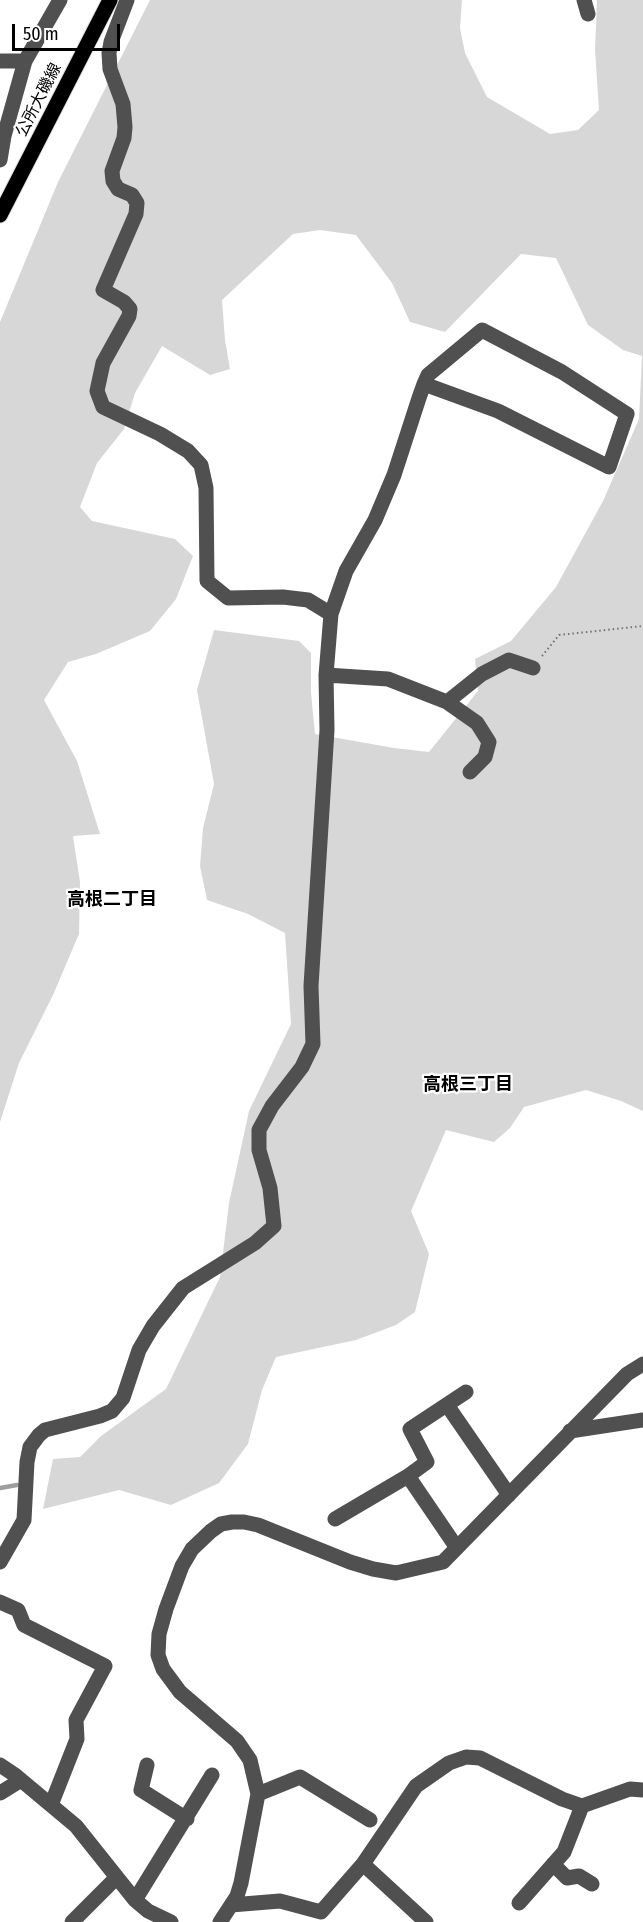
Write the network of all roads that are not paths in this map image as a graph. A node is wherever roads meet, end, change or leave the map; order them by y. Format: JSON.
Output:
{"nodes":[{"id":1,"x":60,"y":0,"type":"edge"},
{"id":2,"x":110,"y":0,"type":"edge"},
{"id":3,"x":127,"y":0,"type":"edge"},
{"id":4,"x":0,"y":61,"type":"edge"},
{"id":5,"x":25,"y":61,"type":"junction"},
{"id":6,"x":0,"y":160,"type":"edge"},
{"id":7,"x":0,"y":215,"type":"edge"},
{"id":8,"x":424,"y":384,"type":"junction"},
{"id":9,"x":331,"y":614,"type":"junction"},
{"id":10,"x":532,"y":668,"type":"road end"},
{"id":11,"x":326,"y":675,"type":"junction"},
{"id":12,"x":447,"y":702,"type":"junction"},
{"id":13,"x":470,"y":772,"type":"dead end"},
{"id":14,"x":643,"y":1364,"type":"edge"},
{"id":15,"x":466,"y":1392,"type":"dead end"},
{"id":16,"x":447,"y":1406,"type":"junction"},
{"id":17,"x":643,"y":1420,"type":"edge"},
{"id":18,"x":570,"y":1431,"type":"junction"},
{"id":19,"x":408,"y":1476,"type":"junction"},
{"id":20,"x":509,"y":1496,"type":"junction"},
{"id":21,"x":335,"y":1519,"type":"dead end"},
{"id":22,"x":457,"y":1548,"type":"junction"},
{"id":23,"x":0,"y":1562,"type":"edge"},
{"id":24,"x":0,"y":1602,"type":"edge"},
{"id":25,"x":0,"y":1765,"type":"edge"},
{"id":26,"x":147,"y":1765,"type":"dead end"},
{"id":27,"x":212,"y":1775,"type":"dead end"},
{"id":28,"x":21,"y":1780,"type":"junction"},
{"id":29,"x":643,"y":1790,"type":"edge"},
{"id":30,"x":0,"y":1793,"type":"edge"},
{"id":31,"x":258,"y":1794,"type":"junction"},
{"id":32,"x":51,"y":1805,"type":"junction"},
{"id":33,"x":582,"y":1806,"type":"junction"},
{"id":34,"x":187,"y":1819,"type":"junction"},
{"id":35,"x":370,"y":1820,"type":"dead end"},
{"id":36,"x":363,"y":1863,"type":"junction"},
{"id":37,"x":553,"y":1864,"type":"junction"},
{"id":38,"x":116,"y":1878,"type":"junction"},
{"id":39,"x":592,"y":1884,"type":"dead end"},
{"id":40,"x":135,"y":1900,"type":"junction"},
{"id":41,"x":519,"y":1903,"type":"dead end"},
{"id":42,"x":231,"y":1905,"type":"junction"},
{"id":43,"x":72,"y":1922,"type":"edge"},
{"id":44,"x":171,"y":1922,"type":"edge"},
{"id":45,"x":220,"y":1922,"type":"edge"},
{"id":46,"x":426,"y":1922,"type":"edge"}],
"edges":[{"from":1,"to":5,"type":"street"},
{"from":2,"to":7,"type":"main road","name":"公所大磯線"},
{"from":3,"to":9,"type":"street"},
{"from":4,"to":5,"type":"street"},
{"from":5,"to":6,"type":"street"},
{"from":8,"to":8,"type":"street"},
{"from":8,"to":9,"type":"street"},
{"from":9,"to":11,"type":"street"},
{"from":10,"to":12,"type":"street"},
{"from":11,"to":12,"type":"street"},
{"from":11,"to":23,"type":"street"},
{"from":12,"to":13,"type":"street"},
{"from":14,"to":18,"type":"street"},
{"from":15,"to":16,"type":"street"},
{"from":16,"to":19,"type":"street"},
{"from":16,"to":20,"type":"street"},
{"from":17,"to":18,"type":"street"},
{"from":18,"to":20,"type":"street"},
{"from":19,"to":21,"type":"street"},
{"from":19,"to":22,"type":"street"},
{"from":20,"to":22,"type":"street"},
{"from":22,"to":31,"type":"street"},
{"from":24,"to":32,"type":"street"},
{"from":25,"to":28,"type":"street"},
{"from":26,"to":34,"type":"street"},
{"from":27,"to":34,"type":"street"},
{"from":28,"to":30,"type":"street"},
{"from":28,"to":32,"type":"street"},
{"from":29,"to":33,"type":"street"},
{"from":31,"to":35,"type":"street"},
{"from":31,"to":42,"type":"street"},
{"from":32,"to":38,"type":"street"},
{"from":33,"to":36,"type":"street"},
{"from":33,"to":37,"type":"street"},
{"from":34,"to":40,"type":"street"},
{"from":36,"to":42,"type":"street"},
{"from":36,"to":46,"type":"street"},
{"from":37,"to":39,"type":"street"},
{"from":37,"to":41,"type":"street"},
{"from":38,"to":40,"type":"street"},
{"from":38,"to":43,"type":"street"},
{"from":40,"to":44,"type":"street"},
{"from":42,"to":45,"type":"street"}]}
